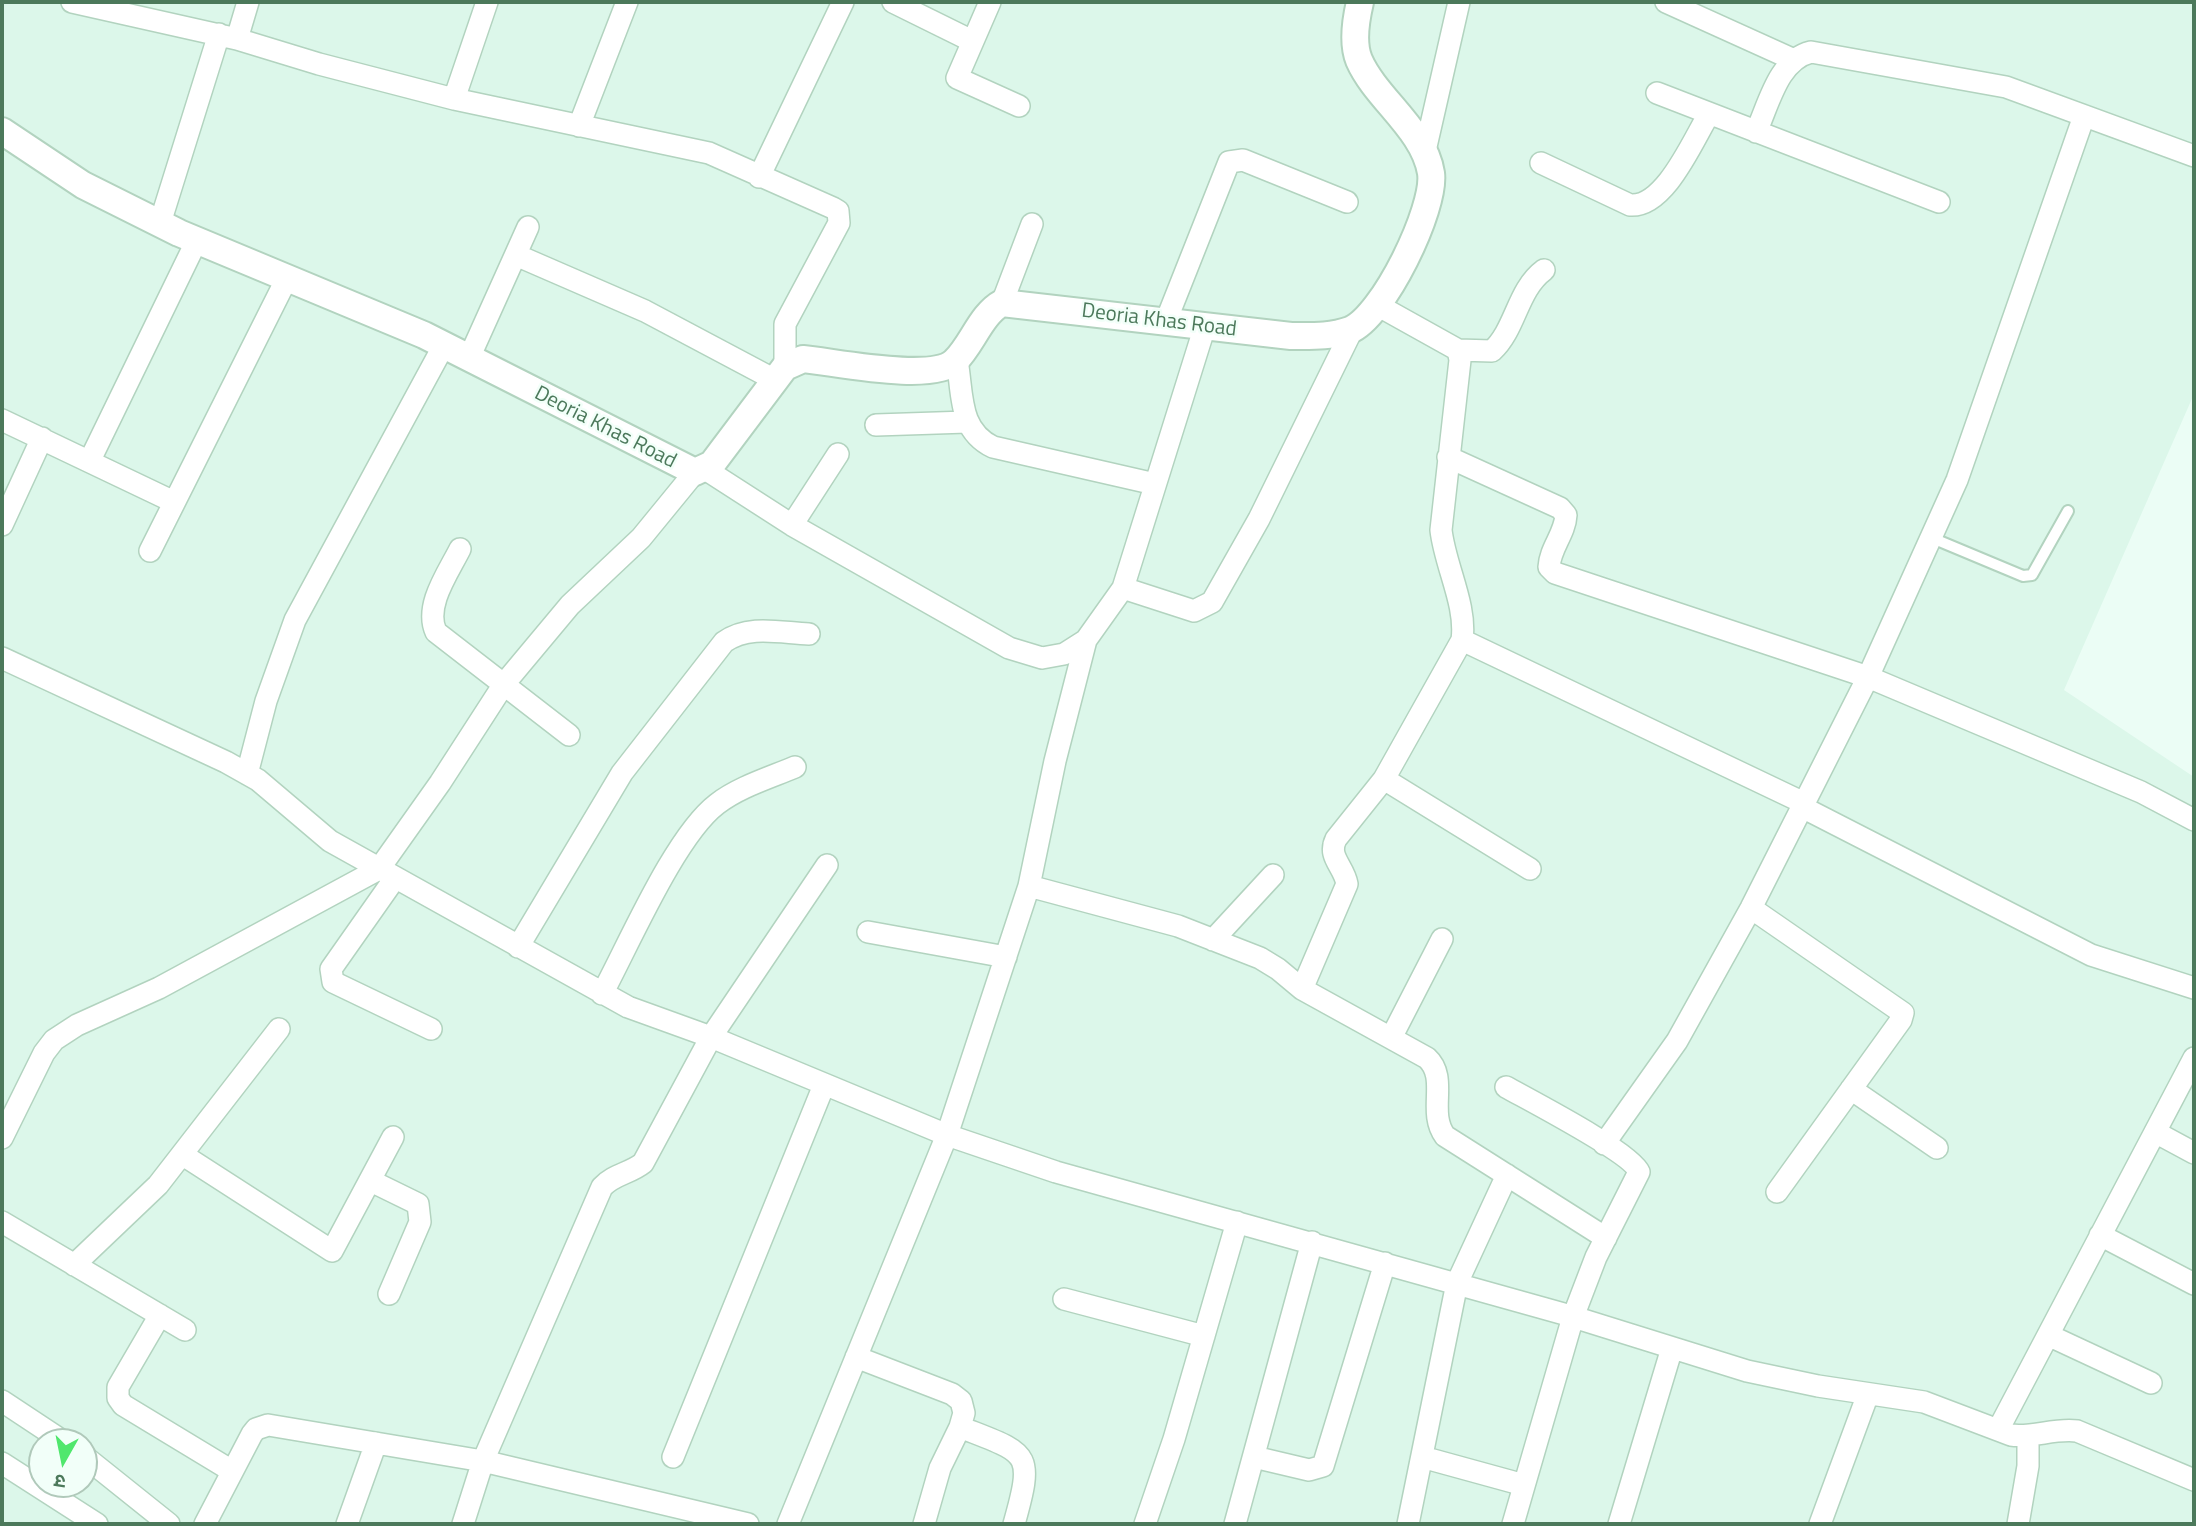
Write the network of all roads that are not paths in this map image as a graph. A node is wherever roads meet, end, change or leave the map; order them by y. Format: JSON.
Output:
{"nodes":[{"id":1,"x":72,"y":2,"type":"edge"},
{"id":2,"x":248,"y":2,"type":"edge"},
{"id":3,"x":486,"y":2,"type":"edge"},
{"id":4,"x":627,"y":2,"type":"edge"},
{"id":5,"x":843,"y":2,"type":"edge"},
{"id":6,"x":893,"y":2,"type":"edge"},
{"id":7,"x":990,"y":2,"type":"edge"},
{"id":8,"x":1459,"y":2,"type":"edge"},
{"id":9,"x":1666,"y":2,"type":"edge"},
{"id":10,"x":1358,"y":3,"type":"edge"},
{"id":11,"x":228,"y":36,"type":"junction"},
{"id":12,"x":972,"y":41,"type":"junction"},
{"id":13,"x":1792,"y":60,"type":"junction"},
{"id":14,"x":1657,"y":93,"type":"dead end"},
{"id":15,"x":454,"y":99,"type":"junction"},
{"id":16,"x":1019,"y":106,"type":"dead end"},
{"id":17,"x":1709,"y":114,"type":"junction"},
{"id":18,"x":2084,"y":116,"type":"junction"},
{"id":19,"x":579,"y":126,"type":"junction"},
{"id":20,"x":2,"y":131,"type":"edge"},
{"id":21,"x":1756,"y":132,"type":"junction"},
{"id":22,"x":1425,"y":151,"type":"junction"},
{"id":23,"x":2194,"y":156,"type":"edge"},
{"id":24,"x":1541,"y":163,"type":"dead end"},
{"id":25,"x":760,"y":177,"type":"junction"},
{"id":26,"x":1347,"y":202,"type":"dead end"},
{"id":27,"x":1939,"y":202,"type":"dead end"},
{"id":28,"x":160,"y":223,"type":"junction"},
{"id":29,"x":1032,"y":224,"type":"dead end"},
{"id":30,"x":528,"y":227,"type":"dead end"},
{"id":31,"x":197,"y":240,"type":"junction"},
{"id":32,"x":516,"y":255,"type":"junction"},
{"id":33,"x":1544,"y":270,"type":"dead end"},
{"id":34,"x":287,"y":278,"type":"junction"},
{"id":35,"x":1002,"y":303,"type":"junction"},
{"id":36,"x":1379,"y":306,"type":"junction"},
{"id":37,"x":1166,"y":321,"type":"junction"},
{"id":38,"x":1205,"y":326,"type":"junction"},
{"id":39,"x":1352,"y":330,"type":"junction"},
{"id":40,"x":444,"y":345,"type":"junction"},
{"id":41,"x":1458,"y":350,"type":"junction"},
{"id":42,"x":469,"y":358,"type":"junction"},
{"id":43,"x":957,"y":360,"type":"junction"},
{"id":44,"x":780,"y":374,"type":"junction"},
{"id":45,"x":2,"y":420,"type":"edge"},
{"id":46,"x":967,"y":422,"type":"junction"},
{"id":47,"x":876,"y":425,"type":"dead end"},
{"id":48,"x":42,"y":438,"type":"junction"},
{"id":49,"x":838,"y":454,"type":"dead end"},
{"id":50,"x":1448,"y":457,"type":"junction"},
{"id":51,"x":90,"y":460,"type":"junction"},
{"id":52,"x":700,"y":471,"type":"junction"},
{"id":53,"x":1155,"y":484,"type":"junction"},
{"id":54,"x":174,"y":502,"type":"junction"},
{"id":55,"x":2068,"y":511,"type":"dead end"},
{"id":56,"x":2,"y":525,"type":"edge"},
{"id":57,"x":792,"y":525,"type":"junction"},
{"id":58,"x":1932,"y":538,"type":"junction"},
{"id":59,"x":460,"y":549,"type":"dead end"},
{"id":60,"x":150,"y":551,"type":"dead end"},
{"id":61,"x":1124,"y":589,"type":"junction"},
{"id":62,"x":810,"y":634,"type":"dead end"},
{"id":63,"x":1086,"y":640,"type":"junction"},
{"id":64,"x":1462,"y":640,"type":"junction"},
{"id":65,"x":2,"y":658,"type":"edge"},
{"id":66,"x":1868,"y":677,"type":"junction"},
{"id":67,"x":504,"y":684,"type":"junction"},
{"id":68,"x":569,"y":735,"type":"dead end"},
{"id":69,"x":795,"y":767,"type":"dead end"},
{"id":70,"x":247,"y":774,"type":"junction"},
{"id":71,"x":1384,"y":779,"type":"junction"},
{"id":72,"x":1803,"y":805,"type":"junction"},
{"id":73,"x":2194,"y":820,"type":"edge"},
{"id":74,"x":827,"y":865,"type":"dead end"},
{"id":75,"x":1530,"y":869,"type":"dead end"},
{"id":76,"x":387,"y":873,"type":"junction"},
{"id":77,"x":1273,"y":875,"type":"dead end"},
{"id":78,"x":1029,"y":886,"type":"junction"},
{"id":79,"x":1751,"y":908,"type":"junction"},
{"id":80,"x":868,"y":932,"type":"dead end"},
{"id":81,"x":1442,"y":939,"type":"dead end"},
{"id":82,"x":1213,"y":940,"type":"junction"},
{"id":83,"x":518,"y":947,"type":"junction"},
{"id":84,"x":1006,"y":957,"type":"junction"},
{"id":85,"x":2194,"y":988,"type":"edge"},
{"id":86,"x":1302,"y":989,"type":"junction"},
{"id":87,"x":602,"y":994,"type":"junction"},
{"id":88,"x":279,"y":1029,"type":"dead end"},
{"id":89,"x":431,"y":1029,"type":"dead end"},
{"id":90,"x":711,"y":1037,"type":"junction"},
{"id":91,"x":1391,"y":1038,"type":"junction"},
{"id":92,"x":2194,"y":1058,"type":"edge"},
{"id":93,"x":824,"y":1085,"type":"junction"},
{"id":94,"x":1506,"y":1087,"type":"dead end"},
{"id":95,"x":1851,"y":1089,"type":"junction"},
{"id":96,"x":2155,"y":1132,"type":"junction"},
{"id":97,"x":947,"y":1135,"type":"junction"},
{"id":98,"x":393,"y":1137,"type":"dead end"},
{"id":99,"x":2,"y":1138,"type":"edge"},
{"id":100,"x":1604,"y":1143,"type":"junction"},
{"id":101,"x":1937,"y":1148,"type":"dead end"},
{"id":102,"x":2194,"y":1153,"type":"edge"},
{"id":103,"x":183,"y":1155,"type":"junction"},
{"id":104,"x":1507,"y":1175,"type":"junction"},
{"id":105,"x":371,"y":1181,"type":"junction"},
{"id":106,"x":1777,"y":1192,"type":"dead end"},
{"id":107,"x":2,"y":1222,"type":"edge"},
{"id":108,"x":1237,"y":1222,"type":"junction"},
{"id":109,"x":2101,"y":1234,"type":"junction"},
{"id":110,"x":1606,"y":1238,"type":"junction"},
{"id":111,"x":1312,"y":1242,"type":"junction"},
{"id":112,"x":1385,"y":1263,"type":"junction"},
{"id":113,"x":74,"y":1265,"type":"junction"},
{"id":114,"x":1457,"y":1283,"type":"junction"},
{"id":115,"x":2194,"y":1284,"type":"edge"},
{"id":116,"x":389,"y":1294,"type":"dead end"},
{"id":117,"x":1064,"y":1299,"type":"dead end"},
{"id":118,"x":160,"y":1315,"type":"junction"},
{"id":119,"x":1573,"y":1317,"type":"junction"},
{"id":120,"x":185,"y":1330,"type":"dead end"},
{"id":121,"x":2048,"y":1335,"type":"junction"},
{"id":122,"x":1205,"y":1336,"type":"junction"},
{"id":123,"x":1672,"y":1348,"type":"junction"},
{"id":124,"x":856,"y":1357,"type":"junction"},
{"id":125,"x":2151,"y":1383,"type":"dead end"},
{"id":126,"x":1868,"y":1394,"type":"junction"},
{"id":127,"x":2,"y":1401,"type":"edge"},
{"id":128,"x":960,"y":1427,"type":"junction"},
{"id":129,"x":43,"y":1428,"type":"edge"},
{"id":130,"x":1998,"y":1430,"type":"junction"},
{"id":131,"x":2028,"y":1436,"type":"junction"},
{"id":132,"x":376,"y":1443,"type":"junction"},
{"id":133,"x":673,"y":1457,"type":"dead end"},
{"id":134,"x":1254,"y":1457,"type":"junction"},
{"id":135,"x":1422,"y":1457,"type":"junction"},
{"id":136,"x":483,"y":1461,"type":"junction"},
{"id":137,"x":2,"y":1463,"type":"edge"},
{"id":138,"x":98,"y":1467,"type":"edge"},
{"id":139,"x":232,"y":1471,"type":"junction"},
{"id":140,"x":2194,"y":1480,"type":"edge"},
{"id":141,"x":1524,"y":1485,"type":"junction"},
{"id":142,"x":97,"y":1524,"type":"edge"},
{"id":143,"x":169,"y":1524,"type":"edge"},
{"id":144,"x":205,"y":1524,"type":"edge"},
{"id":145,"x":347,"y":1524,"type":"edge"},
{"id":146,"x":463,"y":1524,"type":"edge"},
{"id":147,"x":748,"y":1524,"type":"edge"},
{"id":148,"x":788,"y":1524,"type":"edge"},
{"id":149,"x":924,"y":1524,"type":"edge"},
{"id":150,"x":1014,"y":1524,"type":"edge"},
{"id":151,"x":1145,"y":1524,"type":"edge"},
{"id":152,"x":1236,"y":1524,"type":"edge"},
{"id":153,"x":1408,"y":1524,"type":"edge"},
{"id":154,"x":1513,"y":1524,"type":"edge"},
{"id":155,"x":1619,"y":1524,"type":"edge"},
{"id":156,"x":1820,"y":1524,"type":"edge"},
{"id":157,"x":2018,"y":1524,"type":"edge"}],
"edges":[{"from":1,"to":11,"type":"street"},
{"from":2,"to":11,"type":"street"},
{"from":3,"to":15,"type":"street"},
{"from":4,"to":19,"type":"street"},
{"from":5,"to":25,"type":"street"},
{"from":6,"to":12,"type":"street"},
{"from":7,"to":12,"type":"street"},
{"from":8,"to":22,"type":"street"},
{"from":9,"to":13,"type":"street"},
{"from":10,"to":22,"type":"street"},
{"from":11,"to":15,"type":"street"},
{"from":11,"to":28,"type":"street"},
{"from":12,"to":16,"type":"street"},
{"from":13,"to":18,"type":"street"},
{"from":13,"to":21,"type":"street"},
{"from":14,"to":17,"type":"street"},
{"from":15,"to":19,"type":"street"},
{"from":17,"to":21,"type":"street"},
{"from":17,"to":24,"type":"street"},
{"from":18,"to":23,"type":"street"},
{"from":18,"to":58,"type":"street"},
{"from":19,"to":25,"type":"street"},
{"from":20,"to":28,"type":"street","name":"Deoria Khas Road"},
{"from":21,"to":27,"type":"street"},
{"from":22,"to":36,"type":"street"},
{"from":25,"to":44,"type":"street"},
{"from":26,"to":37,"type":"street"},
{"from":28,"to":31,"type":"street","name":"Deoria Khas Road"},
{"from":29,"to":35,"type":"street"},
{"from":30,"to":32,"type":"street"},
{"from":31,"to":34,"type":"street","name":"Deoria Khas Road"},
{"from":31,"to":51,"type":"street"},
{"from":32,"to":42,"type":"street"},
{"from":32,"to":44,"type":"street"},
{"from":33,"to":41,"type":"street"},
{"from":34,"to":40,"type":"street","name":"Deoria Khas Road"},
{"from":34,"to":54,"type":"street"},
{"from":35,"to":37,"type":"street","name":"Deoria Khas Road"},
{"from":35,"to":43,"type":"street"},
{"from":36,"to":39,"type":"street"},
{"from":36,"to":41,"type":"street"},
{"from":37,"to":38,"type":"street","name":"Deoria Khas Road"},
{"from":38,"to":39,"type":"street","name":"Deoria Khas Road"},
{"from":38,"to":53,"type":"street"},
{"from":39,"to":61,"type":"street"},
{"from":40,"to":42,"type":"street","name":"Deoria Khas Road"},
{"from":40,"to":70,"type":"street"},
{"from":41,"to":50,"type":"street"},
{"from":42,"to":52,"type":"street","name":"Deoria Khas Road"},
{"from":43,"to":44,"type":"street"},
{"from":43,"to":46,"type":"street"},
{"from":44,"to":52,"type":"street","name":"Deoria Khas Road"},
{"from":45,"to":48,"type":"street"},
{"from":46,"to":47,"type":"street"},
{"from":46,"to":53,"type":"street"},
{"from":48,"to":51,"type":"street"},
{"from":48,"to":56,"type":"street"},
{"from":49,"to":57,"type":"street"},
{"from":50,"to":64,"type":"street"},
{"from":50,"to":66,"type":"street"},
{"from":51,"to":54,"type":"street"},
{"from":52,"to":57,"type":"street"},
{"from":52,"to":67,"type":"street"},
{"from":53,"to":61,"type":"street"},
{"from":54,"to":60,"type":"street"},
{"from":55,"to":58,"type":"lane"},
{"from":57,"to":63,"type":"street"},
{"from":58,"to":66,"type":"street"},
{"from":59,"to":67,"type":"street"},
{"from":61,"to":63,"type":"street"},
{"from":62,"to":83,"type":"street"},
{"from":63,"to":78,"type":"street"},
{"from":64,"to":71,"type":"street"},
{"from":64,"to":72,"type":"street"},
{"from":65,"to":70,"type":"street"},
{"from":66,"to":72,"type":"street"},
{"from":66,"to":73,"type":"street"},
{"from":67,"to":68,"type":"street"},
{"from":67,"to":76,"type":"street"},
{"from":69,"to":87,"type":"street"},
{"from":70,"to":76,"type":"street"},
{"from":71,"to":75,"type":"street"},
{"from":71,"to":86,"type":"street"},
{"from":72,"to":79,"type":"street"},
{"from":72,"to":85,"type":"street"},
{"from":74,"to":90,"type":"street"},
{"from":76,"to":83,"type":"street"},
{"from":76,"to":89,"type":"street"},
{"from":76,"to":99,"type":"street"},
{"from":77,"to":82,"type":"street"},
{"from":78,"to":82,"type":"street"},
{"from":78,"to":84,"type":"street"},
{"from":79,"to":95,"type":"street"},
{"from":79,"to":100,"type":"street"},
{"from":80,"to":84,"type":"street"},
{"from":81,"to":91,"type":"street"},
{"from":82,"to":86,"type":"street"},
{"from":83,"to":87,"type":"street"},
{"from":84,"to":97,"type":"street"},
{"from":86,"to":91,"type":"street"},
{"from":87,"to":90,"type":"street"},
{"from":88,"to":103,"type":"street"},
{"from":90,"to":93,"type":"street"},
{"from":90,"to":136,"type":"street"},
{"from":91,"to":104,"type":"street"},
{"from":92,"to":96,"type":"street"},
{"from":93,"to":97,"type":"street"},
{"from":93,"to":133,"type":"street"},
{"from":94,"to":100,"type":"street"},
{"from":95,"to":101,"type":"street"},
{"from":95,"to":106,"type":"street"},
{"from":96,"to":102,"type":"street"},
{"from":96,"to":109,"type":"street"},
{"from":97,"to":108,"type":"street"},
{"from":97,"to":124,"type":"street"},
{"from":98,"to":105,"type":"street"},
{"from":100,"to":110,"type":"street"},
{"from":103,"to":105,"type":"street"},
{"from":103,"to":113,"type":"street"},
{"from":104,"to":110,"type":"street"},
{"from":104,"to":114,"type":"street"},
{"from":105,"to":116,"type":"street"},
{"from":107,"to":113,"type":"street"},
{"from":108,"to":111,"type":"street"},
{"from":108,"to":122,"type":"street"},
{"from":109,"to":115,"type":"street"},
{"from":109,"to":121,"type":"street"},
{"from":110,"to":119,"type":"street"},
{"from":111,"to":112,"type":"street"},
{"from":111,"to":134,"type":"street"},
{"from":112,"to":114,"type":"street"},
{"from":112,"to":134,"type":"street"},
{"from":113,"to":118,"type":"street"},
{"from":114,"to":119,"type":"street"},
{"from":114,"to":135,"type":"street"},
{"from":117,"to":122,"type":"street"},
{"from":118,"to":120,"type":"street"},
{"from":118,"to":139,"type":"street"},
{"from":119,"to":123,"type":"street"},
{"from":119,"to":141,"type":"street"},
{"from":121,"to":125,"type":"street"},
{"from":121,"to":130,"type":"street"},
{"from":122,"to":151,"type":"street"},
{"from":123,"to":126,"type":"street"},
{"from":123,"to":155,"type":"street"},
{"from":124,"to":128,"type":"street"},
{"from":124,"to":148,"type":"street"},
{"from":126,"to":130,"type":"street"},
{"from":126,"to":156,"type":"street"},
{"from":127,"to":129,"type":"street"},
{"from":128,"to":149,"type":"street"},
{"from":128,"to":150,"type":"street"},
{"from":130,"to":131,"type":"street"},
{"from":131,"to":140,"type":"street"},
{"from":131,"to":157,"type":"street"},
{"from":132,"to":136,"type":"street"},
{"from":132,"to":139,"type":"street"},
{"from":132,"to":145,"type":"street"},
{"from":134,"to":152,"type":"street"},
{"from":135,"to":141,"type":"street"},
{"from":135,"to":153,"type":"street"},
{"from":136,"to":146,"type":"street"},
{"from":136,"to":147,"type":"street"},
{"from":137,"to":142,"type":"street"},
{"from":138,"to":143,"type":"street"},
{"from":139,"to":144,"type":"street"},
{"from":141,"to":154,"type":"street"}]}
